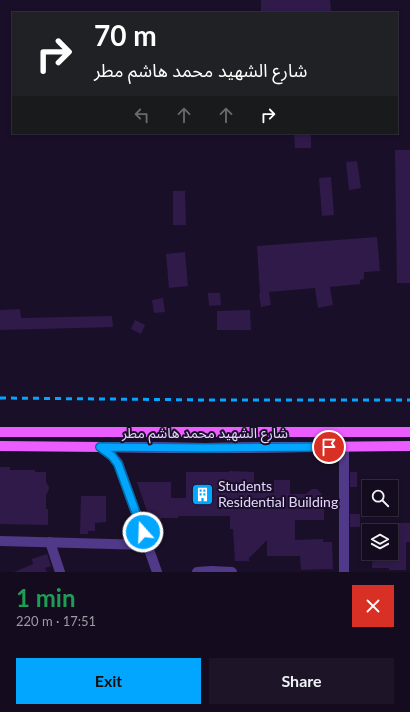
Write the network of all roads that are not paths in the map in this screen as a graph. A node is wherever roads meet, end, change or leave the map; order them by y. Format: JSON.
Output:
{"nodes":[{"id":1,"x":0,"y":432,"type":"edge"},
{"id":2,"x":206,"y":432,"type":"junction"},
{"id":3,"x":410,"y":432,"type":"edge"},
{"id":4,"x":0,"y":446,"type":"edge"},
{"id":5,"x":344,"y":446,"type":"junction"},
{"id":6,"x":410,"y":446,"type":"edge"},
{"id":7,"x":100,"y":447,"type":"junction"},
{"id":8,"x":205,"y":448,"type":"junction"},
{"id":9,"x":0,"y":540,"type":"edge"},
{"id":10,"x":50,"y":542,"type":"junction"},
{"id":11,"x":148,"y":545,"type":"junction"},
{"id":12,"x":60,"y":572,"type":"edge"},
{"id":13,"x":157,"y":572,"type":"edge"},
{"id":14,"x":197,"y":572,"type":"edge"},
{"id":15,"x":232,"y":572,"type":"edge"},
{"id":16,"x":344,"y":572,"type":"edge"}],
"edges":[{"from":1,"to":2,"type":"main road","name":"شارع الشهيد محمد هاشم مطر"},
{"from":2,"to":3,"type":"main road","name":"شارع الشهيد محمد هاشم مطر"},
{"from":2,"to":8,"type":"main road"},
{"from":4,"to":7,"type":"main road","name":"شارع الشهيد محمد هاشم مطر"},
{"from":5,"to":6,"type":"main road","name":"شارع الشهيد محمد هاشم مطر"},
{"from":5,"to":8,"type":"main road","name":"شارع الشهيد محمد هاشم مطر"},
{"from":5,"to":16,"type":"street"},
{"from":7,"to":8,"type":"main road","name":"شارع الشهيد محمد هاشم مطر"},
{"from":7,"to":11,"type":"street"},
{"from":9,"to":10,"type":"street"},
{"from":10,"to":11,"type":"street"},
{"from":10,"to":12,"type":"street"},
{"from":11,"to":13,"type":"street"},
{"from":14,"to":15,"type":"street"}]}
